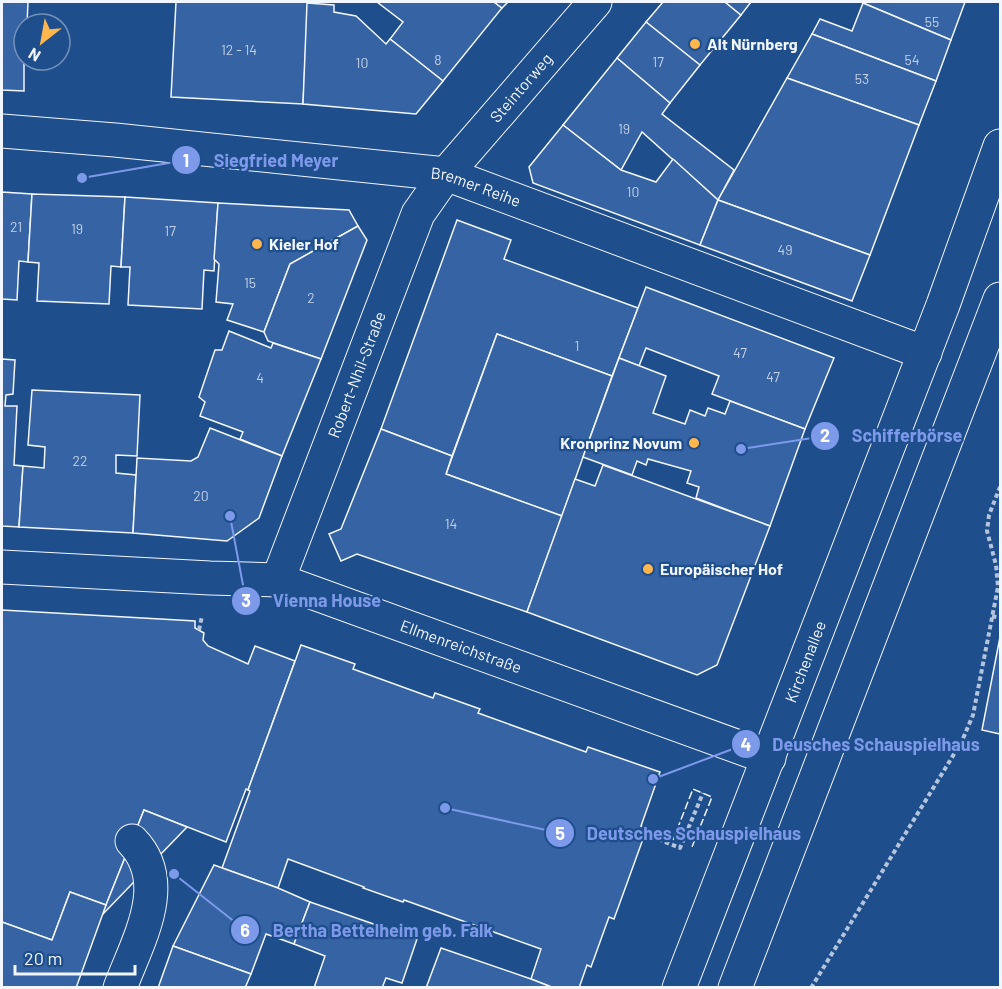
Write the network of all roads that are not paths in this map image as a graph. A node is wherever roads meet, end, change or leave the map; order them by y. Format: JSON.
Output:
{"nodes":[{"id":1,"x":595,"y":2,"type":"edge"},
{"id":2,"x":2,"y":131,"type":"edge"},
{"id":3,"x":1000,"y":146,"type":"edge"},
{"id":4,"x":446,"y":174,"type":"junction"},
{"id":5,"x":1000,"y":299,"type":"edge"},
{"id":6,"x":925,"y":353,"type":"junction"},
{"id":7,"x":905,"y":402,"type":"junction"},
{"id":8,"x":938,"y":458,"type":"junction"},
{"id":9,"x":2,"y":567,"type":"edge"},
{"id":10,"x":278,"y":580,"type":"junction"},
{"id":11,"x":769,"y":758,"type":"junction"},
{"id":12,"x":132,"y":841,"type":"dead end"},
{"id":13,"x":120,"y":987,"type":"edge"},
{"id":14,"x":679,"y":987,"type":"edge"},
{"id":15,"x":735,"y":987,"type":"edge"}],
"edges":[{"from":1,"to":4,"type":"street","name":"Steintorweg"},
{"from":2,"to":4,"type":"street","name":"Bremer Reihe"},
{"from":3,"to":6,"type":"street","name":"Kirchenallee"},
{"from":4,"to":6,"type":"street","name":"Bremer Reihe"},
{"from":4,"to":10,"type":"street","name":"Robert-Nhil-Straße"},
{"from":5,"to":8,"type":"street"},
{"from":6,"to":7,"type":"street","name":"Kirchenallee"},
{"from":7,"to":8,"type":"street"},
{"from":7,"to":11,"type":"street","name":"Kirchenallee"},
{"from":8,"to":15,"type":"street"},
{"from":9,"to":10,"type":"street","name":"Ellmenreichstraße"},
{"from":10,"to":11,"type":"street","name":"Ellmenreichstraße"},
{"from":11,"to":14,"type":"street","name":"Kirchenallee"},
{"from":12,"to":13,"type":"street"}]}
